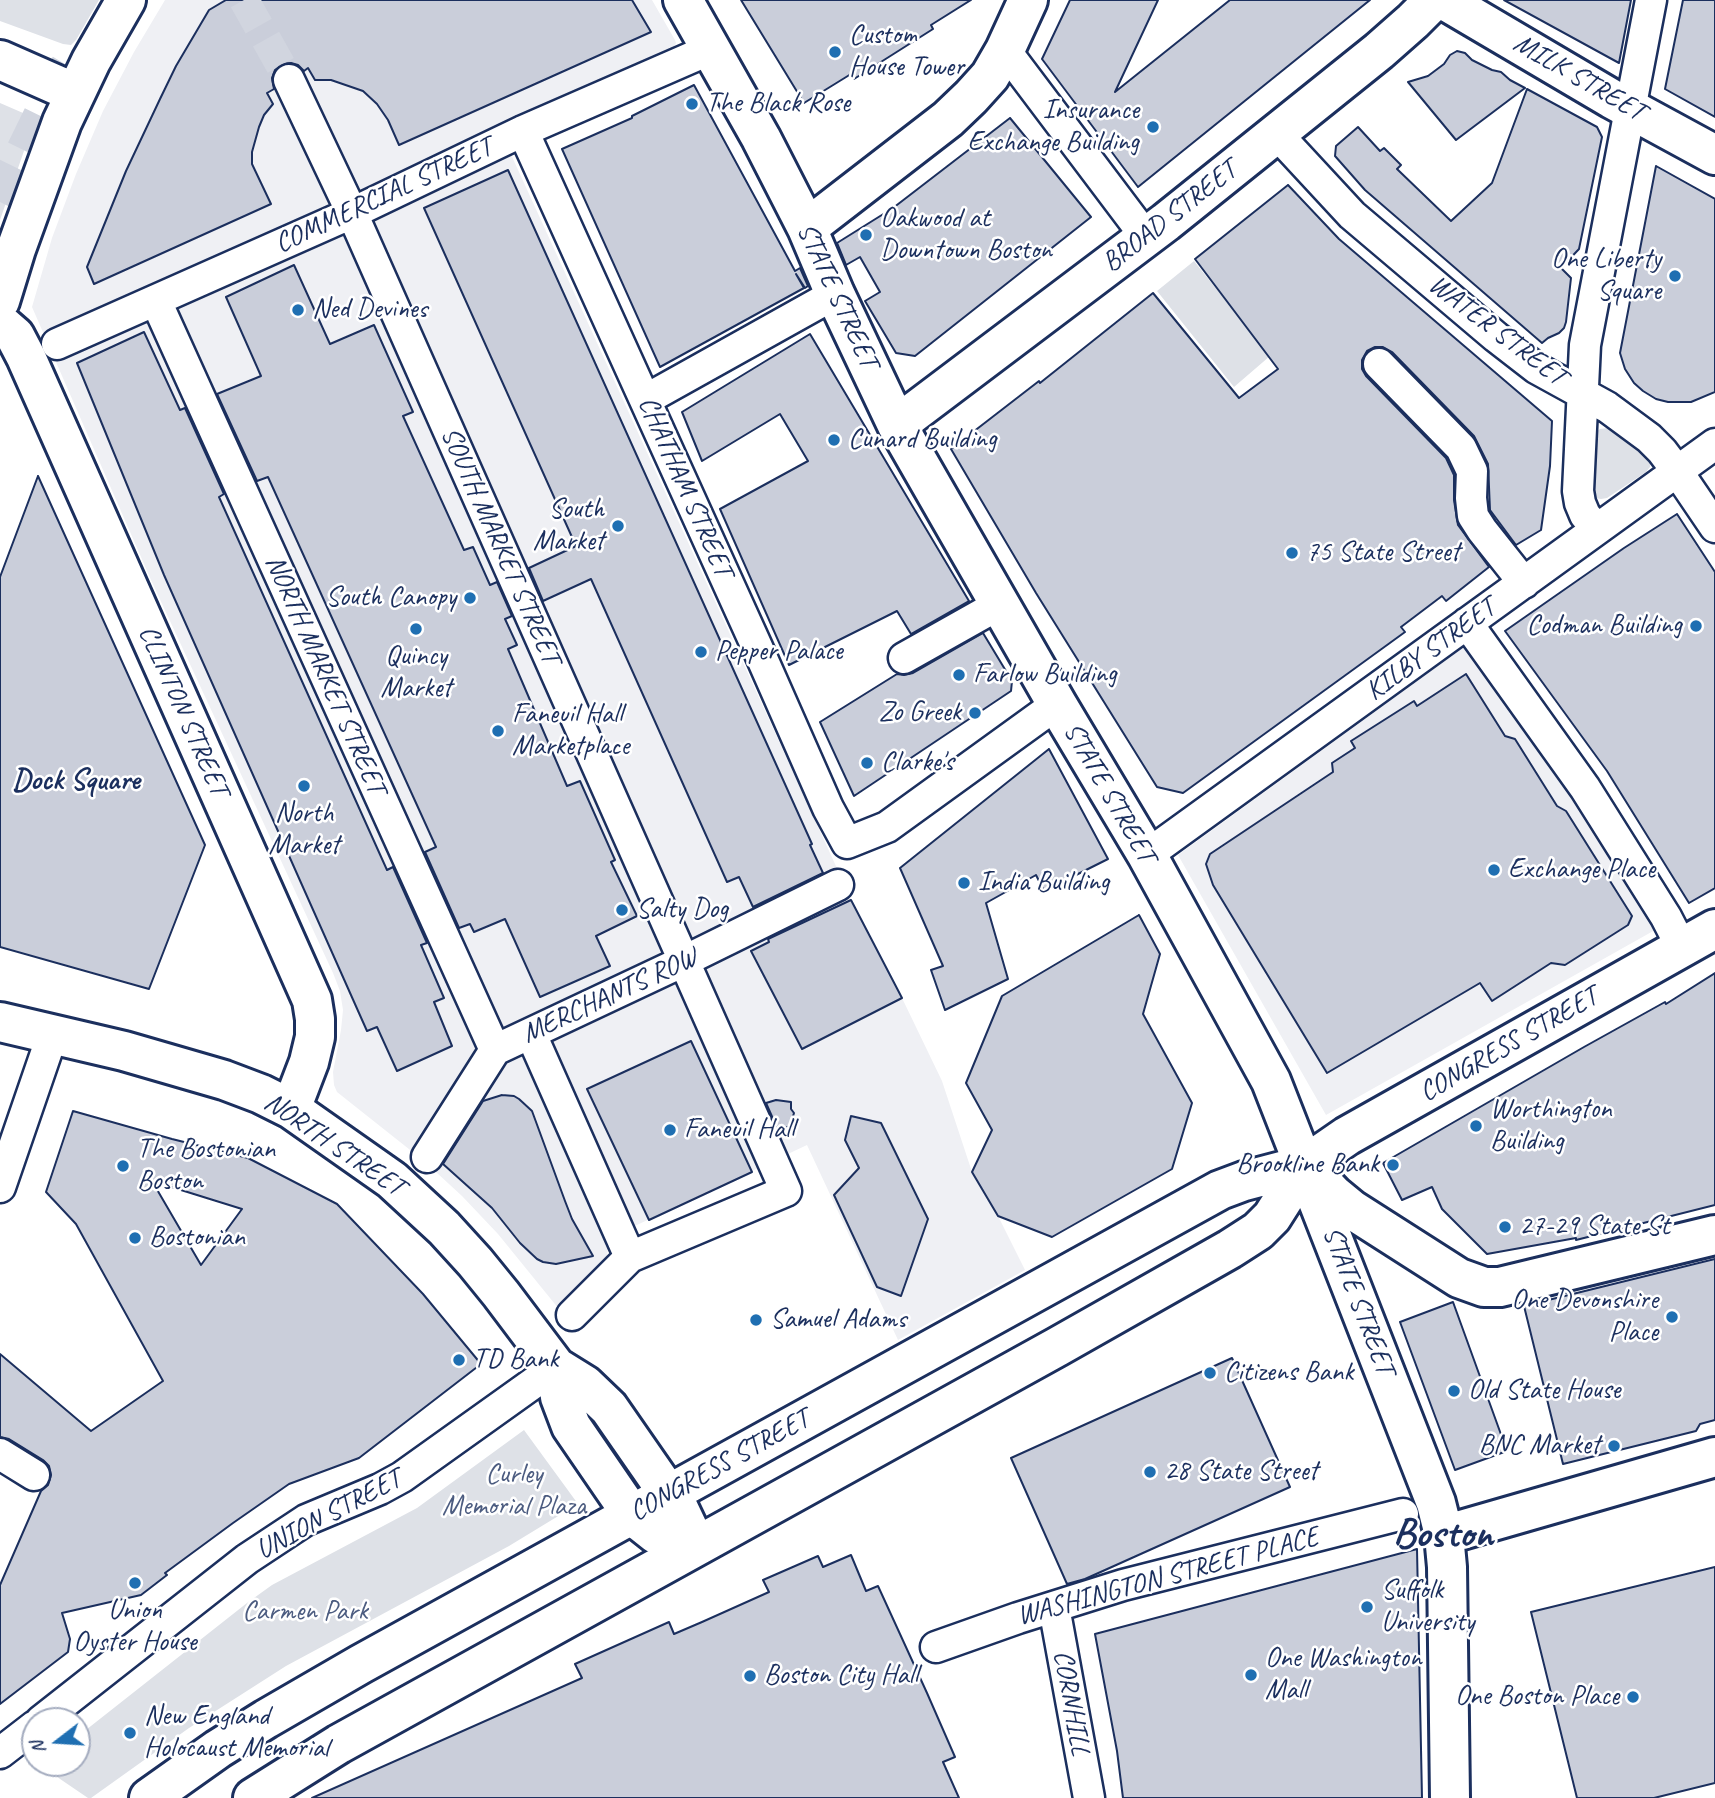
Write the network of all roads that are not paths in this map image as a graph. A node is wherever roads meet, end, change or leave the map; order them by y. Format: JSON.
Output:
{"nodes":[{"id":1,"x":126,"y":0,"type":"edge"},
{"id":2,"x":683,"y":0,"type":"edge"},
{"id":3,"x":1028,"y":0,"type":"edge"},
{"id":4,"x":1434,"y":0,"type":"edge"},
{"id":5,"x":1444,"y":0,"type":"edge"},
{"id":6,"x":1651,"y":0,"type":"edge"},
{"id":7,"x":711,"y":49,"type":"junction"},
{"id":8,"x":1005,"y":50,"type":"junction"},
{"id":9,"x":0,"y":60,"type":"edge"},
{"id":10,"x":289,"y":80,"type":"tunnel mouth"},
{"id":11,"x":75,"y":93,"type":"junction"},
{"id":12,"x":1630,"y":108,"type":"junction"},
{"id":13,"x":523,"y":131,"type":"junction"},
{"id":14,"x":1276,"y":133,"type":"junction"},
{"id":15,"x":1715,"y":155,"type":"edge"},
{"id":16,"x":352,"y":213,"type":"junction"},
{"id":17,"x":807,"y":228,"type":"junction"},
{"id":18,"x":1146,"y":237,"type":"junction"},
{"id":19,"x":835,"y":295,"type":"junction"},
{"id":20,"x":156,"y":300,"type":"junction"},
{"id":21,"x":0,"y":301,"type":"edge"},
{"id":22,"x":0,"y":323,"type":"edge"},
{"id":23,"x":57,"y":344,"type":"dead end"},
{"id":24,"x":1379,"y":364,"type":"dead end"},
{"id":25,"x":1582,"y":393,"type":"junction"},
{"id":26,"x":645,"y":400,"type":"junction"},
{"id":27,"x":897,"y":425,"type":"junction"},
{"id":28,"x":1715,"y":443,"type":"edge"},
{"id":29,"x":1677,"y":471,"type":"junction"},
{"id":30,"x":1715,"y":527,"type":"edge"},
{"id":31,"x":1597,"y":529,"type":"junction"},
{"id":32,"x":1524,"y":583,"type":"junction"},
{"id":33,"x":1000,"y":604,"type":"junction"},
{"id":34,"x":1467,"y":623,"type":"junction"},
{"id":35,"x":904,"y":659,"type":"dead end"},
{"id":36,"x":1057,"y":704,"type":"junction"},
{"id":37,"x":1147,"y":855,"type":"junction"},
{"id":38,"x":838,"y":885,"type":"dead end"},
{"id":39,"x":1715,"y":929,"type":"edge"},
{"id":40,"x":1682,"y":948,"type":"junction"},
{"id":41,"x":684,"y":961,"type":"junction"},
{"id":42,"x":0,"y":1021,"type":"edge"},
{"id":43,"x":53,"y":1033,"type":"junction"},
{"id":44,"x":531,"y":1034,"type":"junction"},
{"id":45,"x":495,"y":1050,"type":"junction"},
{"id":46,"x":291,"y":1110,"type":"junction"},
{"id":47,"x":427,"y":1157,"type":"dead end"},
{"id":48,"x":1305,"y":1165,"type":"junction"},
{"id":49,"x":0,"y":1187,"type":"edge"},
{"id":50,"x":1715,"y":1235,"type":"edge"},
{"id":51,"x":631,"y":1257,"type":"junction"},
{"id":52,"x":572,"y":1315,"type":"dead end"},
{"id":53,"x":556,"y":1367,"type":"junction"},
{"id":54,"x":0,"y":1454,"type":"edge"},
{"id":55,"x":1715,"y":1457,"type":"edge"},
{"id":56,"x":33,"y":1475,"type":"dead end"},
{"id":57,"x":670,"y":1494,"type":"junction"},
{"id":58,"x":1403,"y":1514,"type":"dead end"},
{"id":59,"x":632,"y":1515,"type":"junction"},
{"id":60,"x":1444,"y":1535,"type":"junction"},
{"id":61,"x":691,"y":1548,"type":"junction"},
{"id":62,"x":1054,"y":1607,"type":"junction"},
{"id":63,"x":936,"y":1647,"type":"dead end"},
{"id":64,"x":59,"y":1707,"type":"edge"},
{"id":65,"x":21,"y":1737,"type":"edge"},
{"id":66,"x":0,"y":1753,"type":"edge"},
{"id":67,"x":149,"y":1798,"type":"edge"},
{"id":68,"x":253,"y":1798,"type":"edge"},
{"id":69,"x":1088,"y":1798,"type":"edge"},
{"id":70,"x":1450,"y":1798,"type":"edge"}],
"edges":[{"from":1,"to":11,"type":"main road"},
{"from":2,"to":7,"type":"main road","name":"STATE STREET"},
{"from":3,"to":8,"type":"main road"},
{"from":4,"to":14,"type":"main road","name":"BROAD STREET"},
{"from":5,"to":12,"type":"main road","name":"MILK STREET"},
{"from":6,"to":12,"type":"street"},
{"from":7,"to":13,"type":"street","name":"COMMERCIAL STREET"},
{"from":7,"to":17,"type":"main road","name":"STATE STREET"},
{"from":8,"to":17,"type":"main road"},
{"from":8,"to":18,"type":"street"},
{"from":9,"to":11,"type":"main road"},
{"from":10,"to":16,"type":"street","name":"SOUTH MARKET STREET"},
{"from":11,"to":21,"type":"main road"},
{"from":12,"to":15,"type":"main road","name":"MILK STREET"},
{"from":12,"to":25,"type":"street"},
{"from":13,"to":16,"type":"street","name":"COMMERCIAL STREET"},
{"from":13,"to":26,"type":"street","name":"CHATHAM STREET"},
{"from":14,"to":18,"type":"main road","name":"BROAD STREET"},
{"from":14,"to":25,"type":"street","name":"WATER STREET"},
{"from":16,"to":20,"type":"street","name":"COMMERCIAL STREET"},
{"from":16,"to":41,"type":"street","name":"SOUTH MARKET STREET"},
{"from":17,"to":19,"type":"main road","name":"STATE STREET"},
{"from":18,"to":27,"type":"main road","name":"BROAD STREET"},
{"from":19,"to":26,"type":"street"},
{"from":19,"to":27,"type":"main road","name":"STATE STREET"},
{"from":20,"to":23,"type":"street","name":"COMMERCIAL STREET"},
{"from":20,"to":45,"type":"street","name":"NORTH MARKET STREET"},
{"from":22,"to":46,"type":"main road","name":"CLINTON STREET"},
{"from":24,"to":32,"type":"street"},
{"from":25,"to":29,"type":"street","name":"WATER STREET"},
{"from":25,"to":31,"type":"street"},
{"from":26,"to":36,"type":"street","name":"CHATHAM STREET"},
{"from":27,"to":33,"type":"main road","name":"STATE STREET"},
{"from":28,"to":29,"type":"street","name":"KILBY STREET"},
{"from":29,"to":30,"type":"street","name":"WATER STREET"},
{"from":29,"to":31,"type":"street","name":"KILBY STREET"},
{"from":31,"to":32,"type":"street","name":"KILBY STREET"},
{"from":32,"to":34,"type":"street","name":"KILBY STREET"},
{"from":33,"to":35,"type":"street"},
{"from":33,"to":36,"type":"main road","name":"STATE STREET"},
{"from":34,"to":37,"type":"street","name":"KILBY STREET"},
{"from":34,"to":40,"type":"street"},
{"from":36,"to":37,"type":"main road","name":"STATE STREET"},
{"from":37,"to":48,"type":"main road","name":"STATE STREET"},
{"from":38,"to":41,"type":"street","name":"MERCHANTS ROW"},
{"from":39,"to":40,"type":"main road","name":"CONGRESS STREET"},
{"from":40,"to":48,"type":"main road","name":"CONGRESS STREET"},
{"from":41,"to":44,"type":"street","name":"MERCHANTS ROW"},
{"from":41,"to":51,"type":"street","name":"SOUTH MARKET STREET"},
{"from":42,"to":43,"type":"main road","name":"NORTH STREET"},
{"from":43,"to":46,"type":"main road","name":"NORTH STREET"},
{"from":43,"to":49,"type":"street"},
{"from":44,"to":45,"type":"street","name":"MERCHANTS ROW"},
{"from":44,"to":51,"type":"street"},
{"from":45,"to":47,"type":"street","name":"MERCHANTS ROW"},
{"from":46,"to":53,"type":"main road","name":"NORTH STREET"},
{"from":48,"to":50,"type":"main road"},
{"from":48,"to":57,"type":"main road","name":"CONGRESS STREET"},
{"from":48,"to":60,"type":"main road","name":"STATE STREET"},
{"from":48,"to":61,"type":"main road","name":"CONGRESS STREET"},
{"from":51,"to":52,"type":"street"},
{"from":53,"to":57,"type":"main road","name":"NORTH STREET"},
{"from":53,"to":59,"type":"main road","name":"NORTH STREET"},
{"from":53,"to":64,"type":"street","name":"UNION STREET"},
{"from":54,"to":56,"type":"street"},
{"from":55,"to":60,"type":"main road"},
{"from":57,"to":59,"type":"main road","name":"CONGRESS STREET"},
{"from":57,"to":61,"type":"main road","name":"NORTH STREET"},
{"from":58,"to":62,"type":"street","name":"WASHINGTON STREET PLACE"},
{"from":59,"to":61,"type":"main road","name":"NORTH STREET"},
{"from":59,"to":67,"type":"main road","name":"CONGRESS STREET"},
{"from":60,"to":70,"type":"main road","name":"STATE STREET"},
{"from":61,"to":68,"type":"main road","name":"CONGRESS STREET"},
{"from":62,"to":63,"type":"street","name":"WASHINGTON STREET PLACE"},
{"from":62,"to":69,"type":"street","name":"CORNHILL"},
{"from":65,"to":66,"type":"street"}]}
